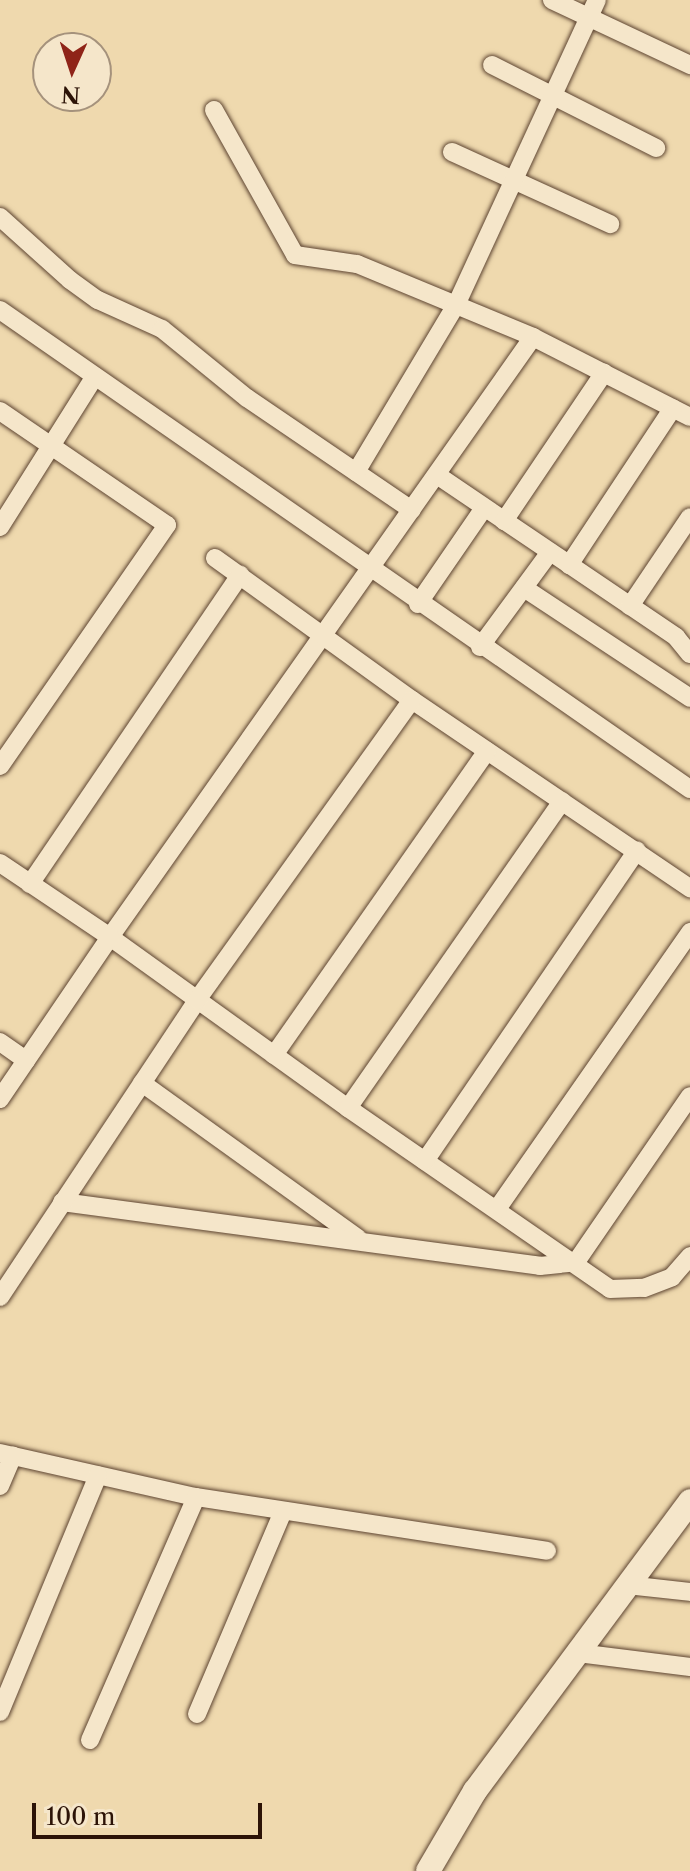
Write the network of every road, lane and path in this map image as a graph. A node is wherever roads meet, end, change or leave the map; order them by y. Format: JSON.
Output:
{"nodes":[{"id":1,"x":552,"y":0,"type":"edge"},
{"id":2,"x":593,"y":8,"type":"edge"},
{"id":3,"x":492,"y":65,"type":"dead end"},
{"id":4,"x":690,"y":65,"type":"edge"},
{"id":5,"x":551,"y":94,"type":"junction"},
{"id":6,"x":214,"y":110,"type":"dead end"},
{"id":7,"x":656,"y":148,"type":"dead end"},
{"id":8,"x":452,"y":152,"type":"dead end"},
{"id":9,"x":513,"y":180,"type":"junction"},
{"id":10,"x":0,"y":217,"type":"edge"},
{"id":11,"x":610,"y":224,"type":"dead end"},
{"id":12,"x":456,"y":305,"type":"junction"},
{"id":13,"x":0,"y":310,"type":"edge"},
{"id":14,"x":533,"y":337,"type":"junction"},
{"id":15,"x":604,"y":373,"type":"junction"},
{"id":16,"x":95,"y":376,"type":"junction"},
{"id":17,"x":673,"y":408,"type":"junction"},
{"id":18,"x":0,"y":411,"type":"edge"},
{"id":19,"x":690,"y":417,"type":"edge"},
{"id":20,"x":51,"y":445,"type":"junction"},
{"id":21,"x":356,"y":472,"type":"junction"},
{"id":22,"x":437,"y":475,"type":"junction"},
{"id":23,"x":484,"y":508,"type":"junction"},
{"id":24,"x":412,"y":510,"type":"junction"},
{"id":25,"x":690,"y":517,"type":"edge"},
{"id":26,"x":504,"y":521,"type":"junction"},
{"id":27,"x":0,"y":527,"type":"edge"},
{"id":28,"x":550,"y":552,"type":"junction"},
{"id":29,"x":215,"y":558,"type":"dead end"},
{"id":30,"x":569,"y":565,"type":"junction"},
{"id":31,"x":369,"y":571,"type":"junction"},
{"id":32,"x":240,"y":575,"type":"junction"},
{"id":33,"x":524,"y":588,"type":"junction"},
{"id":34,"x":418,"y":604,"type":"junction"},
{"id":35,"x":630,"y":606,"type":"junction"},
{"id":36,"x":323,"y":636,"type":"junction"},
{"id":37,"x":480,"y":647,"type":"junction"},
{"id":38,"x":689,"y":650,"type":"edge"},
{"id":39,"x":690,"y":698,"type":"edge"},
{"id":40,"x":412,"y":700,"type":"junction"},
{"id":41,"x":487,"y":751,"type":"junction"},
{"id":42,"x":0,"y":766,"type":"edge"},
{"id":43,"x":690,"y":789,"type":"edge"},
{"id":44,"x":562,"y":801,"type":"junction"},
{"id":45,"x":637,"y":850,"type":"junction"},
{"id":46,"x":0,"y":863,"type":"edge"},
{"id":47,"x":30,"y":884,"type":"junction"},
{"id":48,"x":690,"y":888,"type":"edge"},
{"id":49,"x":690,"y":932,"type":"edge"},
{"id":50,"x":110,"y":937,"type":"junction"},
{"id":51,"x":197,"y":1000,"type":"junction"},
{"id":52,"x":0,"y":1042,"type":"edge"},
{"id":53,"x":274,"y":1055,"type":"junction"},
{"id":54,"x":26,"y":1060,"type":"junction"},
{"id":55,"x":142,"y":1083,"type":"junction"},
{"id":56,"x":690,"y":1096,"type":"edge"},
{"id":57,"x":0,"y":1099,"type":"edge"},
{"id":58,"x":348,"y":1108,"type":"junction"},
{"id":59,"x":425,"y":1161,"type":"junction"},
{"id":60,"x":62,"y":1202,"type":"junction"},
{"id":61,"x":497,"y":1209,"type":"junction"},
{"id":62,"x":360,"y":1240,"type":"junction"},
{"id":63,"x":690,"y":1256,"type":"edge"},
{"id":64,"x":576,"y":1262,"type":"junction"},
{"id":65,"x":0,"y":1297,"type":"edge"},
{"id":66,"x":6,"y":1454,"type":"edge"},
{"id":67,"x":98,"y":1475,"type":"junction"},
{"id":68,"x":0,"y":1486,"type":"edge"},
{"id":69,"x":196,"y":1497,"type":"junction"},
{"id":70,"x":283,"y":1511,"type":"junction"},
{"id":71,"x":686,"y":1513,"type":"edge"},
{"id":72,"x":547,"y":1551,"type":"dead end"},
{"id":73,"x":627,"y":1585,"type":"junction"},
{"id":74,"x":690,"y":1592,"type":"edge"},
{"id":75,"x":578,"y":1653,"type":"junction"},
{"id":76,"x":690,"y":1667,"type":"edge"},
{"id":77,"x":0,"y":1712,"type":"edge"},
{"id":78,"x":197,"y":1714,"type":"dead end"},
{"id":79,"x":90,"y":1740,"type":"dead end"},
{"id":80,"x":428,"y":1871,"type":"edge"}],
"edges":[{"from":1,"to":2,"type":"street"},
{"from":2,"to":4,"type":"street"},
{"from":2,"to":5,"type":"street"},
{"from":3,"to":5,"type":"street"},
{"from":5,"to":7,"type":"street"},
{"from":5,"to":9,"type":"street"},
{"from":6,"to":12,"type":"street"},
{"from":8,"to":9,"type":"street"},
{"from":9,"to":11,"type":"street"},
{"from":9,"to":12,"type":"street"},
{"from":10,"to":21,"type":"street"},
{"from":12,"to":14,"type":"street"},
{"from":12,"to":21,"type":"street"},
{"from":13,"to":16,"type":"street"},
{"from":14,"to":15,"type":"street"},
{"from":14,"to":22,"type":"street"},
{"from":15,"to":17,"type":"street"},
{"from":15,"to":26,"type":"street"},
{"from":16,"to":20,"type":"street"},
{"from":16,"to":31,"type":"street"},
{"from":17,"to":19,"type":"street"},
{"from":17,"to":30,"type":"street"},
{"from":18,"to":20,"type":"street"},
{"from":20,"to":27,"type":"street"},
{"from":20,"to":42,"type":"street"},
{"from":21,"to":24,"type":"street"},
{"from":22,"to":23,"type":"street"},
{"from":22,"to":24,"type":"street"},
{"from":23,"to":26,"type":"street"},
{"from":23,"to":34,"type":"street"},
{"from":24,"to":31,"type":"street"},
{"from":25,"to":35,"type":"street"},
{"from":26,"to":28,"type":"street"},
{"from":28,"to":30,"type":"street"},
{"from":28,"to":33,"type":"street"},
{"from":29,"to":32,"type":"street"},
{"from":30,"to":35,"type":"street"},
{"from":31,"to":34,"type":"street"},
{"from":31,"to":36,"type":"street"},
{"from":32,"to":36,"type":"street"},
{"from":32,"to":47,"type":"street"},
{"from":33,"to":37,"type":"street"},
{"from":33,"to":39,"type":"street"},
{"from":34,"to":37,"type":"street"},
{"from":35,"to":38,"type":"street"},
{"from":36,"to":40,"type":"street"},
{"from":36,"to":50,"type":"street"},
{"from":37,"to":43,"type":"street"},
{"from":40,"to":41,"type":"street"},
{"from":40,"to":51,"type":"street"},
{"from":41,"to":44,"type":"street"},
{"from":41,"to":53,"type":"street"},
{"from":44,"to":45,"type":"street"},
{"from":44,"to":58,"type":"street"},
{"from":45,"to":48,"type":"street"},
{"from":45,"to":59,"type":"street"},
{"from":46,"to":47,"type":"street"},
{"from":47,"to":50,"type":"street"},
{"from":49,"to":61,"type":"street"},
{"from":50,"to":51,"type":"street"},
{"from":50,"to":54,"type":"street"},
{"from":51,"to":53,"type":"street"},
{"from":51,"to":55,"type":"street"},
{"from":52,"to":54,"type":"street"},
{"from":53,"to":58,"type":"street"},
{"from":54,"to":57,"type":"street"},
{"from":55,"to":60,"type":"street"},
{"from":55,"to":62,"type":"street"},
{"from":56,"to":64,"type":"street"},
{"from":58,"to":59,"type":"street"},
{"from":59,"to":61,"type":"street"},
{"from":60,"to":62,"type":"street"},
{"from":60,"to":65,"type":"street"},
{"from":61,"to":64,"type":"street"},
{"from":62,"to":64,"type":"street"},
{"from":63,"to":64,"type":"street"},
{"from":66,"to":67,"type":"street"},
{"from":66,"to":68,"type":"street"},
{"from":67,"to":69,"type":"street"},
{"from":67,"to":77,"type":"street"},
{"from":69,"to":70,"type":"street"},
{"from":69,"to":79,"type":"street"},
{"from":70,"to":72,"type":"street"},
{"from":70,"to":78,"type":"street"},
{"from":71,"to":73,"type":"street"},
{"from":73,"to":74,"type":"street"},
{"from":73,"to":75,"type":"street"},
{"from":75,"to":76,"type":"street"},
{"from":75,"to":80,"type":"street"}]}
